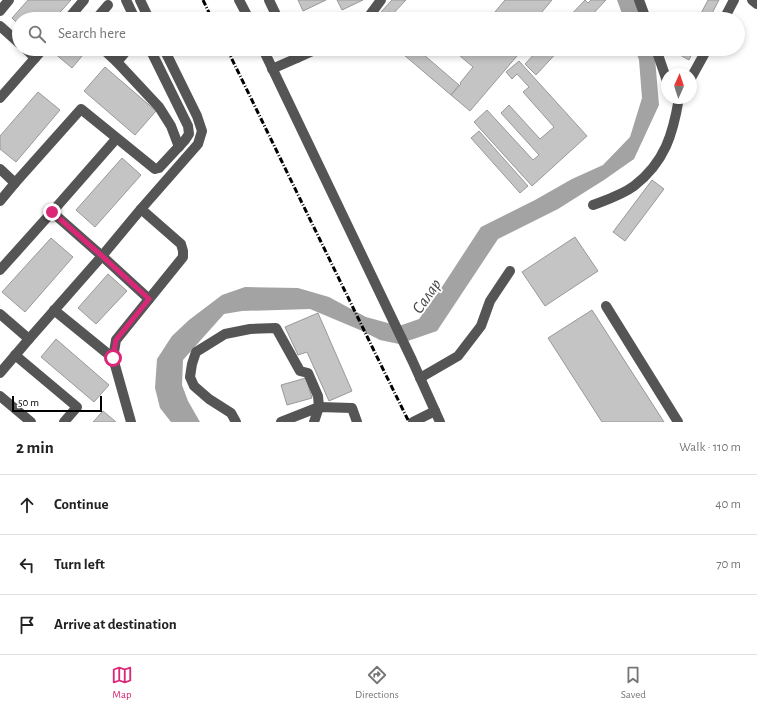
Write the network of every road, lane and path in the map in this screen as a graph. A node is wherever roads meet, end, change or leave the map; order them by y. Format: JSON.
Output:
{"nodes":[{"id":1,"x":9,"y":0,"type":"edge"},
{"id":2,"x":84,"y":0,"type":"edge"},
{"id":3,"x":126,"y":0,"type":"edge"},
{"id":4,"x":140,"y":0,"type":"edge"},
{"id":5,"x":239,"y":0,"type":"edge"},
{"id":6,"x":269,"y":0,"type":"edge"},
{"id":7,"x":382,"y":0,"type":"edge"},
{"id":8,"x":639,"y":0,"type":"edge"},
{"id":9,"x":734,"y":0,"type":"edge"},
{"id":10,"x":752,"y":0,"type":"edge"},
{"id":11,"x":757,"y":4,"type":"edge"},
{"id":12,"x":108,"y":5,"type":"dead end"},
{"id":13,"x":0,"y":11,"type":"edge"},
{"id":14,"x":74,"y":12,"type":"edge"},
{"id":15,"x":102,"y":12,"type":"edge"},
{"id":16,"x":132,"y":12,"type":"edge"},
{"id":17,"x":146,"y":12,"type":"edge"},
{"id":18,"x":245,"y":12,"type":"edge"},
{"id":19,"x":275,"y":12,"type":"edge"},
{"id":20,"x":373,"y":12,"type":"edge"},
{"id":21,"x":643,"y":12,"type":"edge"},
{"id":22,"x":728,"y":12,"type":"edge"},
{"id":23,"x":0,"y":26,"type":"edge"},
{"id":24,"x":12,"y":37,"type":"edge"},
{"id":25,"x":111,"y":56,"type":"edge"},
{"id":26,"x":122,"y":56,"type":"edge"},
{"id":27,"x":153,"y":56,"type":"edge"},
{"id":28,"x":167,"y":56,"type":"edge"},
{"id":29,"x":266,"y":56,"type":"edge"},
{"id":30,"x":290,"y":56,"type":"edge"},
{"id":31,"x":658,"y":56,"type":"edge"},
{"id":32,"x":703,"y":56,"type":"edge"},
{"id":33,"x":35,"y":58,"type":"edge"},
{"id":34,"x":117,"y":62,"type":"junction"},
{"id":35,"x":663,"y":68,"type":"edge"},
{"id":36,"x":697,"y":68,"type":"edge"},
{"id":37,"x":272,"y":69,"type":"junction"},
{"id":38,"x":1,"y":96,"type":"edge"},
{"id":39,"x":678,"y":104,"type":"edge"},
{"id":40,"x":116,"y":139,"type":"junction"},
{"id":41,"x":178,"y":147,"type":"junction"},
{"id":42,"x":0,"y":169,"type":"edge"},
{"id":43,"x":15,"y":183,"type":"junction"},
{"id":44,"x":0,"y":201,"type":"edge"},
{"id":45,"x":593,"y":205,"type":"dead end"},
{"id":46,"x":141,"y":209,"type":"junction"},
{"id":47,"x":52,"y":212,"type":"junction"},
{"id":48,"x":102,"y":256,"type":"junction"},
{"id":49,"x":0,"y":270,"type":"edge"},
{"id":50,"x":510,"y":271,"type":"dead end"},
{"id":51,"x":149,"y":299,"type":"junction"},
{"id":52,"x":606,"y":306,"type":"dead end"},
{"id":53,"x":54,"y":310,"type":"junction"},
{"id":54,"x":0,"y":314,"type":"edge"},
{"id":55,"x":29,"y":339,"type":"junction"},
{"id":56,"x":15,"y":355,"type":"junction"},
{"id":57,"x":113,"y":358,"type":"junction"},
{"id":58,"x":0,"y":373,"type":"edge"},
{"id":59,"x":420,"y":378,"type":"junction"},
{"id":60,"x":0,"y":396,"type":"edge"},
{"id":61,"x":319,"y":407,"type":"junction"},
{"id":62,"x":435,"y":411,"type":"junction"},
{"id":63,"x":31,"y":422,"type":"edge"},
{"id":64,"x":64,"y":422,"type":"edge"},
{"id":65,"x":131,"y":422,"type":"edge"},
{"id":66,"x":236,"y":422,"type":"edge"},
{"id":67,"x":281,"y":422,"type":"edge"},
{"id":68,"x":314,"y":422,"type":"edge"},
{"id":69,"x":357,"y":422,"type":"edge"},
{"id":70,"x":413,"y":422,"type":"edge"},
{"id":71,"x":440,"y":422,"type":"edge"},
{"id":72,"x":678,"y":422,"type":"edge"}],
"edges":[{"from":1,"to":13,"type":"street"},
{"from":2,"to":14,"type":"street"},
{"from":3,"to":16,"type":"street"},
{"from":4,"to":17,"type":"street"},
{"from":5,"to":18,"type":"street"},
{"from":6,"to":19,"type":"street"},
{"from":7,"to":20,"type":"street"},
{"from":8,"to":21,"type":"street"},
{"from":9,"to":22,"type":"street"},
{"from":10,"to":11,"type":"street"},
{"from":12,"to":15,"type":"street"},
{"from":23,"to":24,"type":"street"},
{"from":25,"to":34,"type":"street"},
{"from":26,"to":34,"type":"street"},
{"from":27,"to":41,"type":"street"},
{"from":28,"to":46,"type":"street"},
{"from":29,"to":37,"type":"street"},
{"from":30,"to":37,"type":"street"},
{"from":31,"to":35,"type":"street"},
{"from":32,"to":36,"type":"street"},
{"from":33,"to":38,"type":"street"},
{"from":34,"to":41,"type":"street"},
{"from":37,"to":59,"type":"street"},
{"from":39,"to":45,"type":"street"},
{"from":40,"to":41,"type":"street"},
{"from":40,"to":43,"type":"street"},
{"from":40,"to":47,"type":"street"},
{"from":42,"to":43,"type":"street"},
{"from":43,"to":44,"type":"street"},
{"from":46,"to":48,"type":"street"},
{"from":46,"to":51,"type":"street"},
{"from":47,"to":48,"type":"street"},
{"from":47,"to":49,"type":"street"},
{"from":48,"to":51,"type":"street"},
{"from":48,"to":53,"type":"street"},
{"from":50,"to":59,"type":"street"},
{"from":51,"to":57,"type":"street"},
{"from":52,"to":72,"type":"street"},
{"from":53,"to":55,"type":"street"},
{"from":53,"to":57,"type":"street"},
{"from":54,"to":55,"type":"street"},
{"from":55,"to":56,"type":"street"},
{"from":56,"to":58,"type":"street"},
{"from":56,"to":64,"type":"street"},
{"from":57,"to":65,"type":"street"},
{"from":59,"to":62,"type":"street"},
{"from":60,"to":63,"type":"street"},
{"from":61,"to":66,"type":"street"},
{"from":61,"to":67,"type":"street"},
{"from":61,"to":68,"type":"street"},
{"from":61,"to":69,"type":"street"},
{"from":62,"to":70,"type":"street"},
{"from":62,"to":71,"type":"street"}]}
